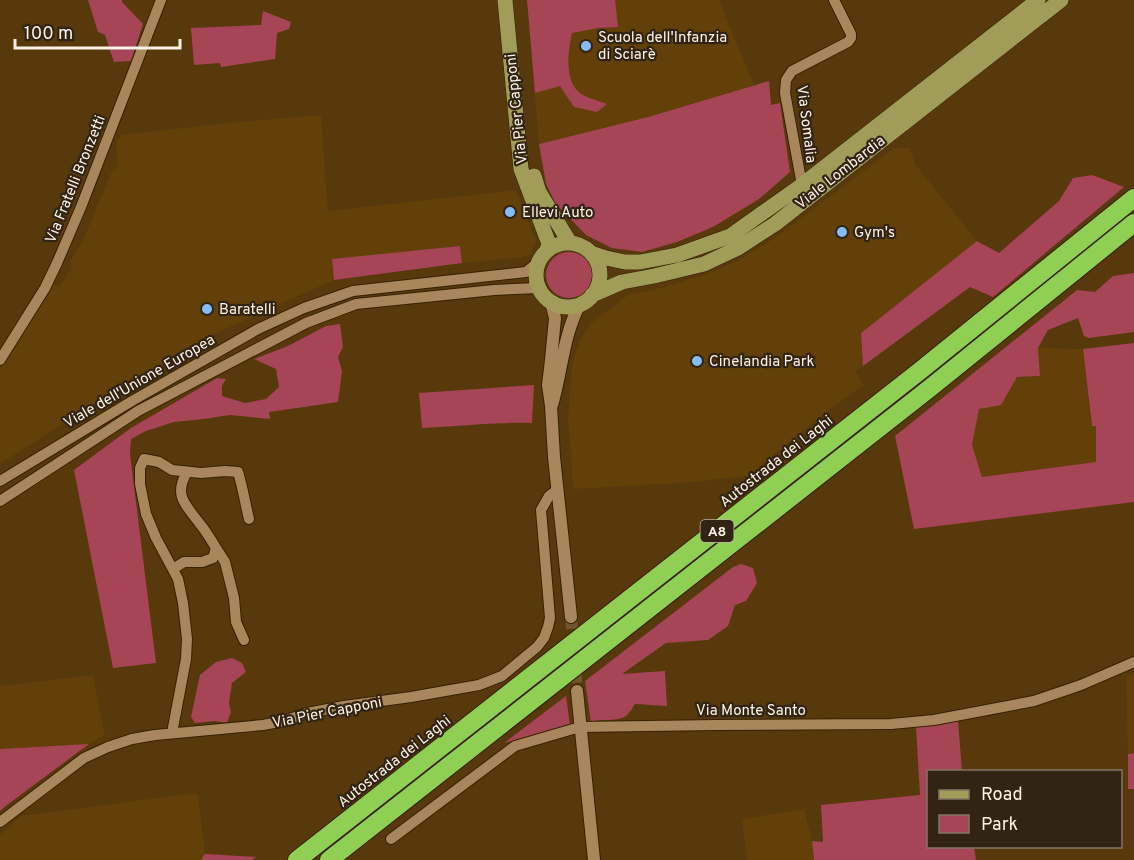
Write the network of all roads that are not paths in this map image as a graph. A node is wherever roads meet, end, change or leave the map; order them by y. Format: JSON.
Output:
{"nodes":[{"id":1,"x":161,"y":0,"type":"edge"},
{"id":2,"x":505,"y":0,"type":"edge"},
{"id":3,"x":514,"y":0,"type":"edge"},
{"id":4,"x":834,"y":0,"type":"edge"},
{"id":5,"x":1038,"y":0,"type":"edge"},
{"id":6,"x":1061,"y":0,"type":"edge"},
{"id":7,"x":802,"y":184,"type":"junction"},
{"id":8,"x":1134,"y":198,"type":"edge"},
{"id":9,"x":1134,"y":223,"type":"edge"},
{"id":10,"x":570,"y":243,"type":"junction"},
{"id":11,"x":591,"y":253,"type":"junction"},
{"id":12,"x":543,"y":256,"type":"junction"},
{"id":13,"x":538,"y":288,"type":"junction"},
{"id":14,"x":586,"y":300,"type":"junction"},
{"id":15,"x":550,"y":302,"type":"junction"},
{"id":16,"x":0,"y":360,"type":"edge"},
{"id":17,"x":551,"y":406,"type":"junction"},
{"id":18,"x":187,"y":472,"type":"junction"},
{"id":19,"x":0,"y":481,"type":"edge"},
{"id":20,"x":557,"y":490,"type":"junction"},
{"id":21,"x":0,"y":501,"type":"edge"},
{"id":22,"x":249,"y":519,"type":"dead end"},
{"id":23,"x":216,"y":548,"type":"junction"},
{"id":24,"x":173,"y":569,"type":"junction"},
{"id":25,"x":571,"y":617,"type":"tunnel mouth"},
{"id":26,"x":244,"y":640,"type":"dead end"},
{"id":27,"x":1134,"y":662,"type":"edge"},
{"id":28,"x":577,"y":691,"type":"tunnel mouth"},
{"id":29,"x":580,"y":727,"type":"junction"},
{"id":30,"x":172,"y":733,"type":"junction"},
{"id":31,"x":0,"y":822,"type":"edge"},
{"id":32,"x":392,"y":838,"type":"dead end"},
{"id":33,"x":297,"y":860,"type":"edge"},
{"id":34,"x":329,"y":860,"type":"edge"},
{"id":35,"x":594,"y":860,"type":"edge"}],
"edges":[{"from":1,"to":16,"type":"street","name":"Via Fratelli Bronzetti"},
{"from":2,"to":12,"type":"main road","name":"Via Pier Capponi"},
{"from":3,"to":10,"type":"main road","name":"Via Pier Capponi"},
{"from":4,"to":7,"type":"street","name":"Via Somalia"},
{"from":5,"to":7,"type":"main road","name":"Viale Lombardia"},
{"from":6,"to":14,"type":"main road","name":"Viale Lombardia"},
{"from":7,"to":11,"type":"main road","name":"Viale Lombardia"},
{"from":8,"to":33,"type":"highway","name":"Autostrada dei Laghi","number":"A8"},
{"from":9,"to":34,"type":"highway","number":"A8"},
{"from":10,"to":11,"type":"main road"},
{"from":10,"to":12,"type":"main road"},
{"from":11,"to":14,"type":"main road"},
{"from":12,"to":13,"type":"main road"},
{"from":12,"to":19,"type":"street","name":"Viale dell'Unione Europea"},
{"from":13,"to":15,"type":"main road"},
{"from":13,"to":21,"type":"street","name":"Viale dell'Unione Europea"},
{"from":14,"to":15,"type":"main road"},
{"from":14,"to":17,"type":"street"},
{"from":15,"to":17,"type":"street"},
{"from":17,"to":20,"type":"street"},
{"from":18,"to":22,"type":"street"},
{"from":18,"to":23,"type":"street"},
{"from":18,"to":24,"type":"street"},
{"from":20,"to":25,"type":"street"},
{"from":20,"to":30,"type":"street","name":"Via Pier Capponi"},
{"from":23,"to":24,"type":"street"},
{"from":23,"to":26,"type":"street"},
{"from":24,"to":30,"type":"street"},
{"from":27,"to":29,"type":"street","name":"Via Monte Santo"},
{"from":28,"to":29,"type":"street"},
{"from":29,"to":32,"type":"street","name":"Via Monte Santo"},
{"from":29,"to":35,"type":"street"},
{"from":30,"to":31,"type":"street","name":"Via Pier Capponi"}]}
